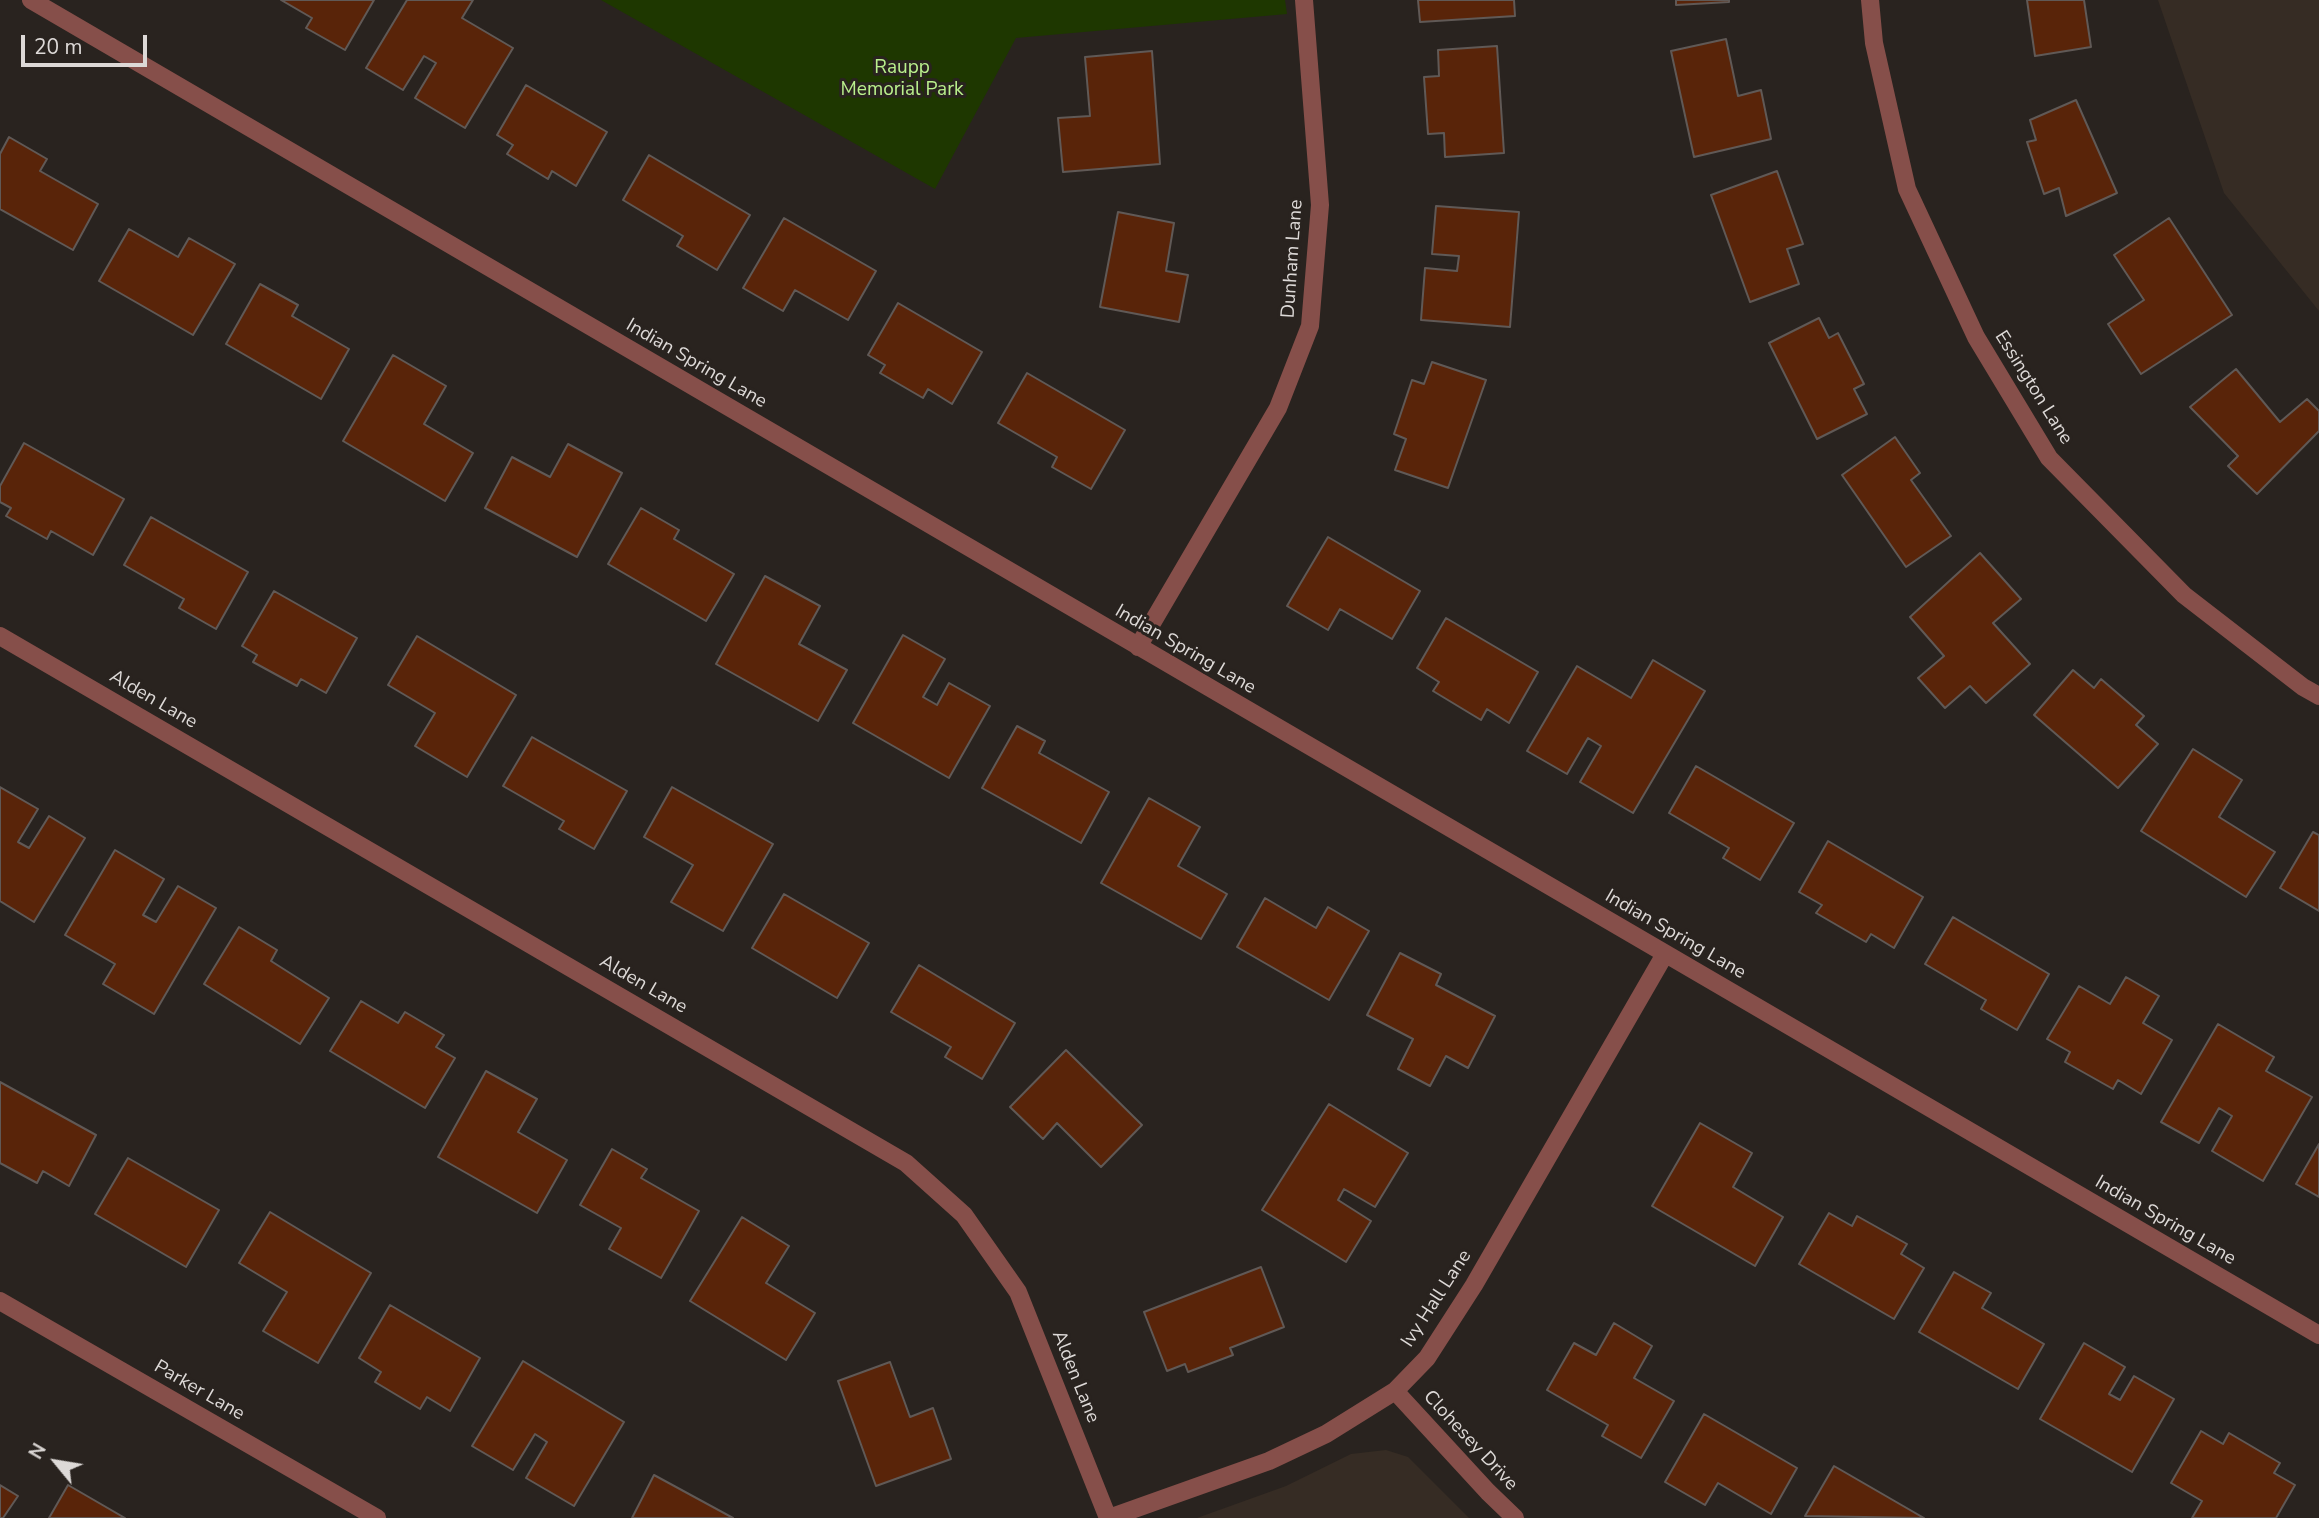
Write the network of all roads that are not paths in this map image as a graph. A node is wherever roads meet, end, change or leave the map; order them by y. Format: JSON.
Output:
{"nodes":[{"id":1,"x":31,"y":0,"type":"edge"},
{"id":2,"x":1304,"y":0,"type":"edge"},
{"id":3,"x":1870,"y":0,"type":"edge"},
{"id":4,"x":0,"y":636,"type":"edge"},
{"id":5,"x":1138,"y":647,"type":"junction"},
{"id":6,"x":2319,"y":696,"type":"edge"},
{"id":7,"x":1665,"y":954,"type":"junction"},
{"id":8,"x":0,"y":1301,"type":"edge"},
{"id":9,"x":2319,"y":1335,"type":"edge"},
{"id":10,"x":1395,"y":1391,"type":"junction"},
{"id":11,"x":377,"y":1518,"type":"edge"},
{"id":12,"x":1109,"y":1518,"type":"edge"},
{"id":13,"x":1515,"y":1518,"type":"edge"}],
"edges":[{"from":1,"to":5,"type":"street","name":"Indian Spring Lane"},
{"from":2,"to":5,"type":"street","name":"Dunham Lane"},
{"from":3,"to":6,"type":"street","name":"Essington Lane"},
{"from":4,"to":12,"type":"street","name":"Alden Lane"},
{"from":5,"to":7,"type":"street","name":"Indian Spring Lane"},
{"from":7,"to":9,"type":"street","name":"Indian Spring Lane"},
{"from":7,"to":10,"type":"street","name":"Ivy Hall Lane"},
{"from":8,"to":11,"type":"street","name":"Parker Lane"},
{"from":10,"to":12,"type":"street","name":"Ivy Hall Lane"},
{"from":10,"to":13,"type":"street","name":"Clohesey Drive"}]}
